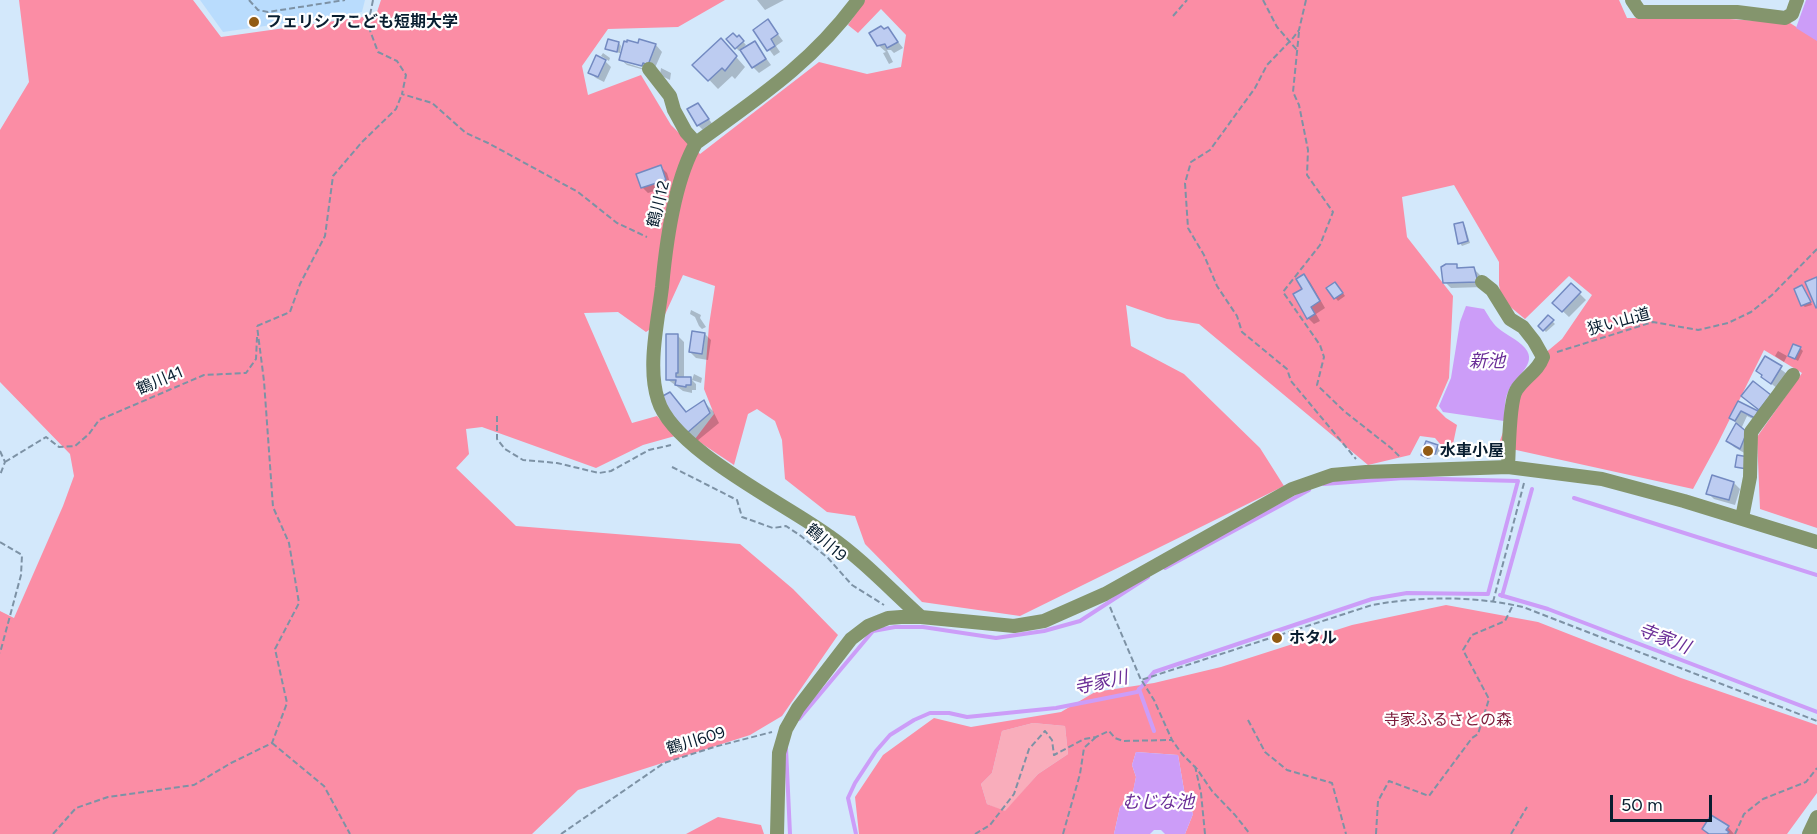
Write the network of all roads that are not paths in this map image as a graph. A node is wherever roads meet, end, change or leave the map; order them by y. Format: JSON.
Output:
{"nodes":[{"id":1,"x":858,"y":0,"type":"edge"},
{"id":2,"x":1632,"y":0,"type":"edge"},
{"id":3,"x":1797,"y":0,"type":"edge"},
{"id":4,"x":649,"y":69,"type":"dead end"},
{"id":5,"x":696,"y":142,"type":"junction"},
{"id":6,"x":1482,"y":282,"type":"dead end"},
{"id":7,"x":1793,"y":375,"type":"dead end"},
{"id":8,"x":1508,"y":467,"type":"junction"},
{"id":9,"x":1742,"y":518,"type":"junction"},
{"id":10,"x":1817,"y":542,"type":"edge"},
{"id":11,"x":921,"y":617,"type":"junction"},
{"id":12,"x":1817,"y":818,"type":"edge"},
{"id":13,"x":777,"y":834,"type":"edge"},
{"id":14,"x":1809,"y":834,"type":"edge"}],
"edges":[{"from":1,"to":5,"type":"street"},
{"from":2,"to":3,"type":"street"},
{"from":4,"to":5,"type":"street"},
{"from":5,"to":11,"type":"street","name":"鶴川12"},
{"from":6,"to":8,"type":"street"},
{"from":7,"to":9,"type":"street"},
{"from":8,"to":9,"type":"street"},
{"from":8,"to":11,"type":"street"},
{"from":9,"to":10,"type":"street"},
{"from":11,"to":13,"type":"street"},
{"from":12,"to":14,"type":"street"}]}
